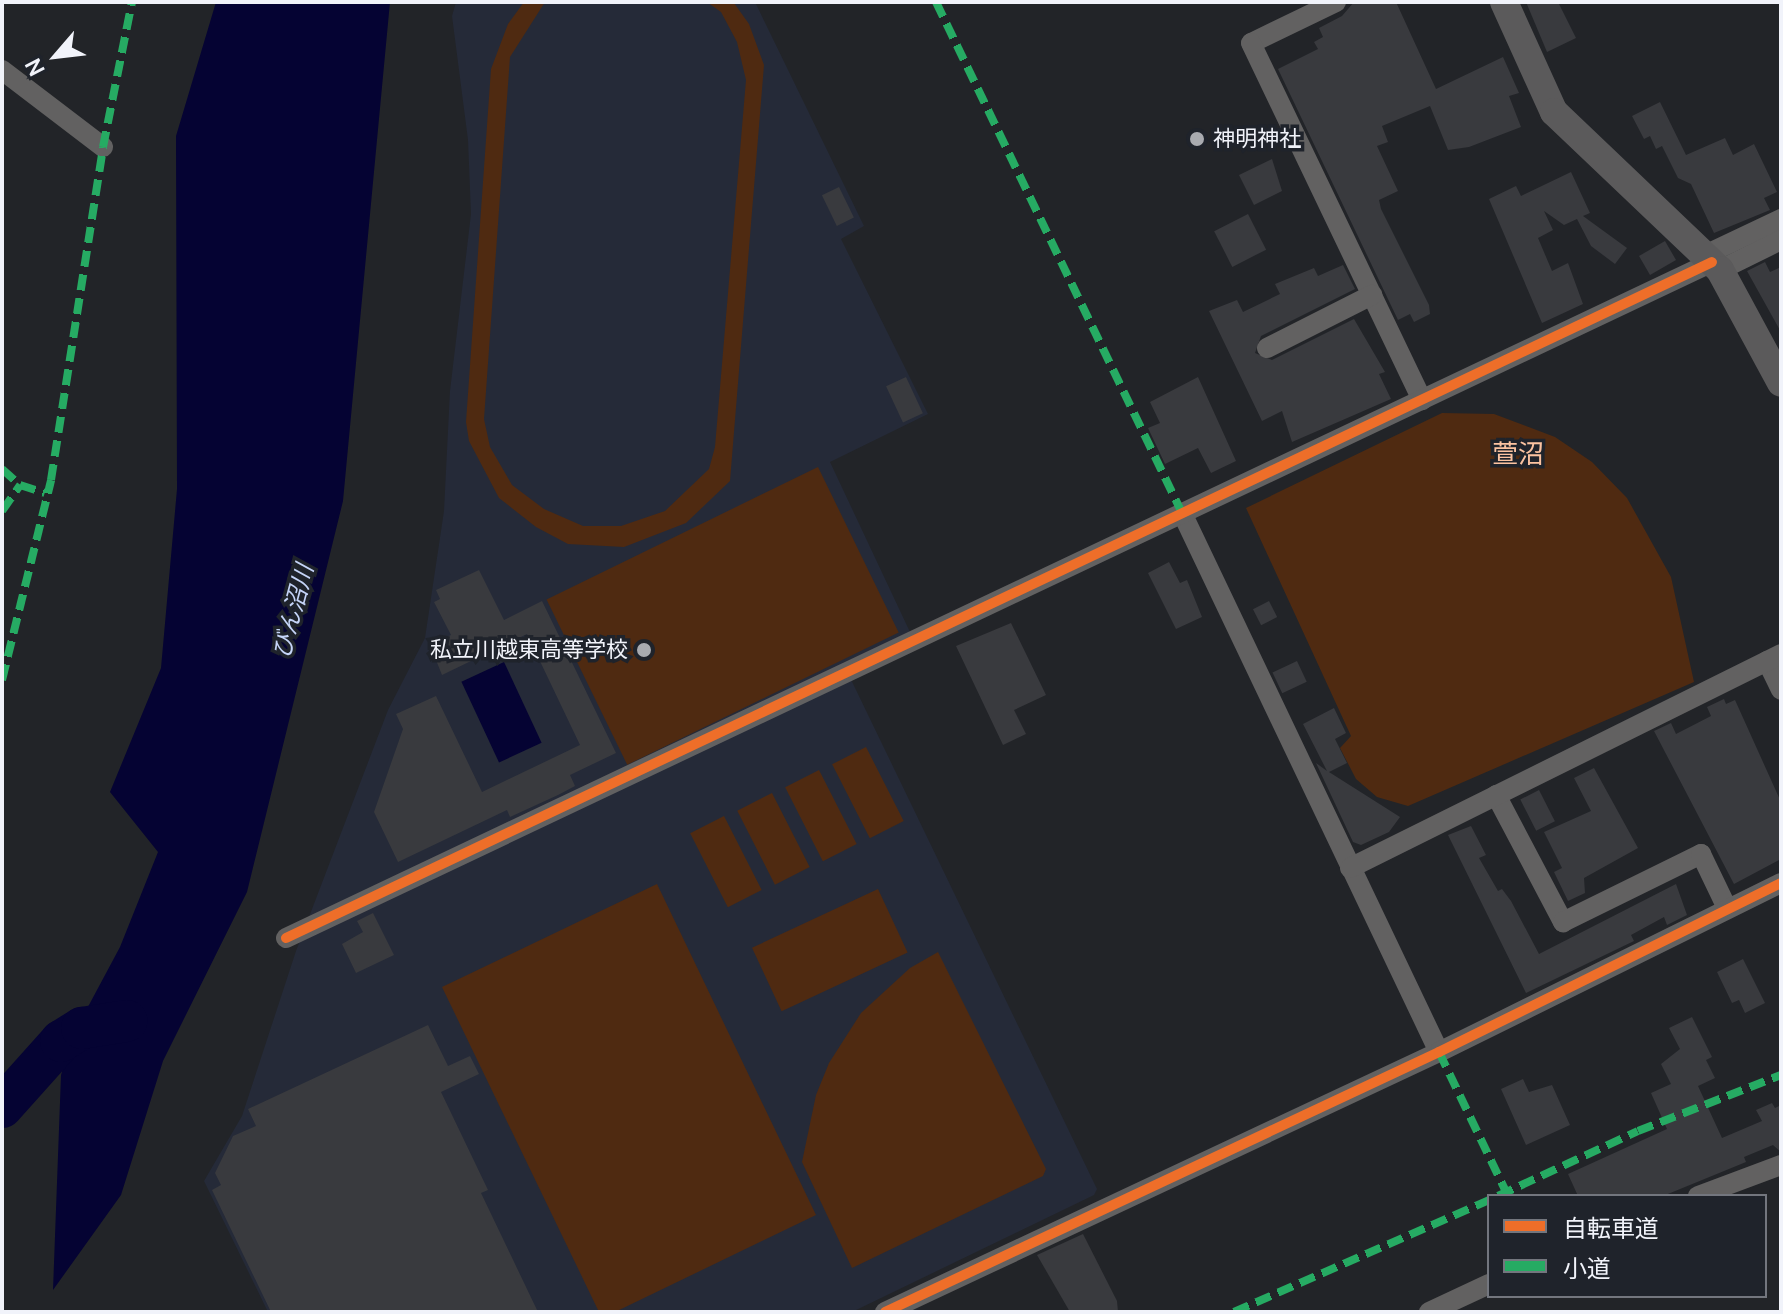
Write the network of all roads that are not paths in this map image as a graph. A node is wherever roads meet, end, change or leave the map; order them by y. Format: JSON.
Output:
{"nodes":[{"id":1,"x":1336,"y":2,"type":"edge"},
{"id":2,"x":1504,"y":2,"type":"edge"},
{"id":3,"x":2,"y":70,"type":"edge"},
{"id":4,"x":103,"y":147,"type":"dead end"},
{"id":5,"x":1778,"y":231,"type":"edge"},
{"id":6,"x":1712,"y":262,"type":"junction"},
{"id":7,"x":1372,"y":295,"type":"junction"},
{"id":8,"x":1267,"y":348,"type":"dead end"},
{"id":9,"x":1781,"y":383,"type":"edge"},
{"id":10,"x":1422,"y":400,"type":"junction"},
{"id":11,"x":1183,"y":515,"type":"junction"},
{"id":12,"x":1774,"y":658,"type":"edge"},
{"id":13,"x":1781,"y":690,"type":"edge"},
{"id":14,"x":1496,"y":795,"type":"junction"},
{"id":15,"x":1350,"y":868,"type":"junction"},
{"id":16,"x":1781,"y":883,"type":"edge"},
{"id":17,"x":1727,"y":908,"type":"junction"},
{"id":18,"x":286,"y":938,"type":"dead end"},
{"id":19,"x":1439,"y":1052,"type":"junction"},
{"id":20,"x":1781,"y":1165,"type":"edge"},
{"id":21,"x":1703,"y":1194,"type":"edge"},
{"id":22,"x":1487,"y":1285,"type":"edge"},
{"id":23,"x":885,"y":1312,"type":"edge"},
{"id":24,"x":1429,"y":1312,"type":"edge"}],
"edges":[{"from":1,"to":7,"type":"street"},
{"from":2,"to":6,"type":"street"},
{"from":3,"to":4,"type":"street"},
{"from":5,"to":6,"type":"street"},
{"from":6,"to":9,"type":"street"},
{"from":6,"to":10,"type":"street"},
{"from":7,"to":8,"type":"street"},
{"from":7,"to":10,"type":"street"},
{"from":10,"to":11,"type":"street"},
{"from":11,"to":15,"type":"street"},
{"from":11,"to":18,"type":"street"},
{"from":12,"to":13,"type":"street"},
{"from":12,"to":14,"type":"street"},
{"from":14,"to":15,"type":"street"},
{"from":14,"to":17,"type":"street"},
{"from":15,"to":19,"type":"street"},
{"from":16,"to":17,"type":"street"},
{"from":17,"to":19,"type":"street"},
{"from":19,"to":23,"type":"street"},
{"from":20,"to":21,"type":"street"},
{"from":22,"to":24,"type":"street"}]}
